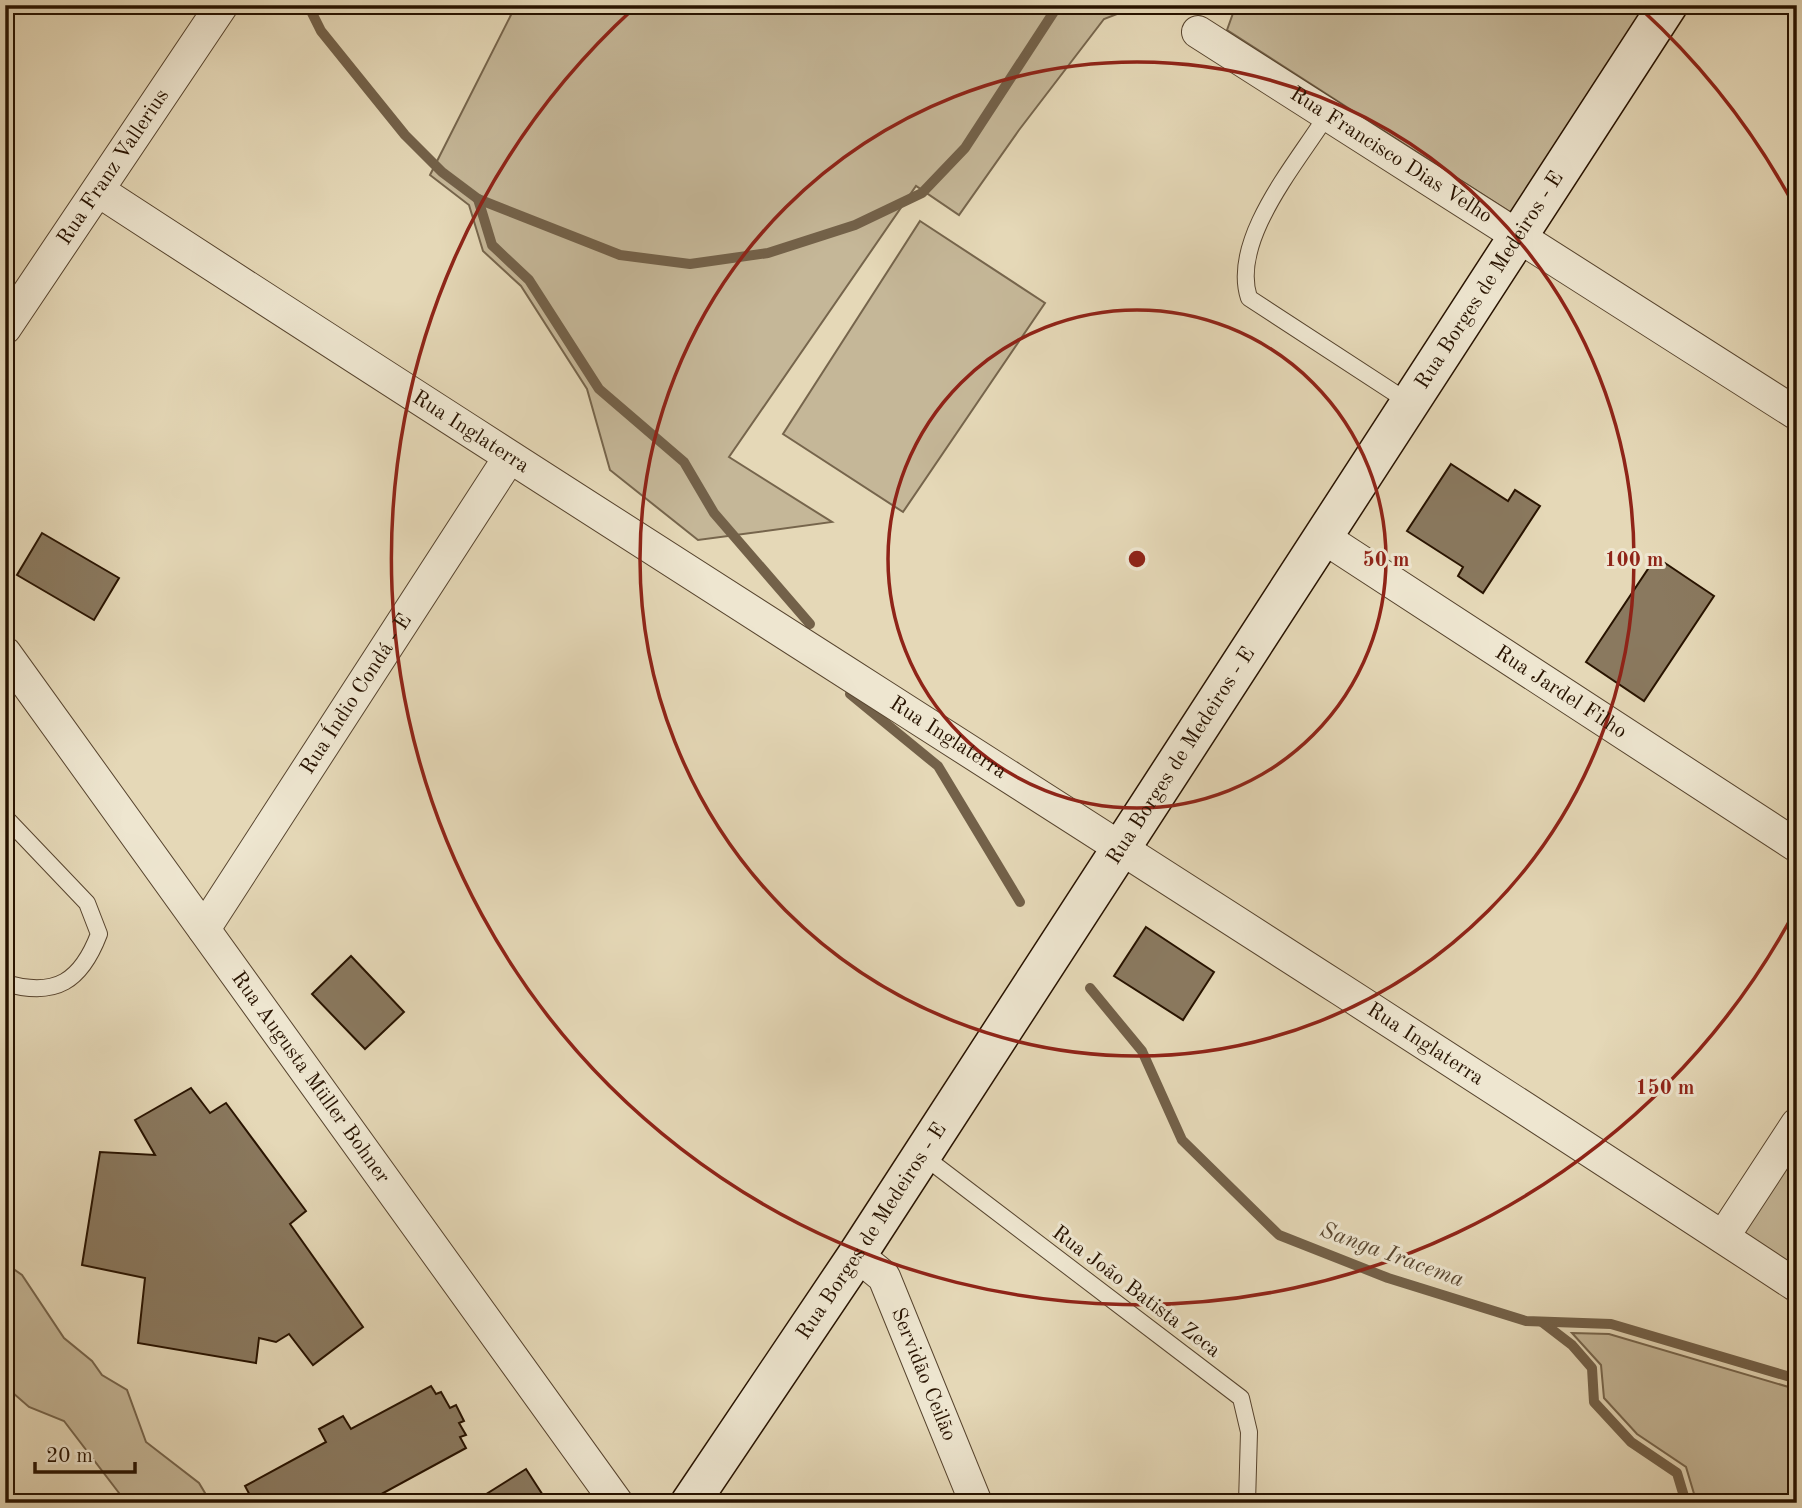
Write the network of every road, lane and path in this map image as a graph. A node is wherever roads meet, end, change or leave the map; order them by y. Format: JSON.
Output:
{"nodes":[{"id":1,"x":222,"y":5,"type":"edge"},
{"id":2,"x":1668,"y":5,"type":"edge"},
{"id":3,"x":1198,"y":32,"type":"dead end"},
{"id":4,"x":1327,"y":115,"type":"junction"},
{"id":5,"x":99,"y":191,"type":"junction"},
{"id":6,"x":1518,"y":237,"type":"junction"},
{"id":7,"x":5,"y":328,"type":"edge"},
{"id":8,"x":1410,"y":403,"type":"junction"},
{"id":9,"x":1797,"y":414,"type":"edge"},
{"id":10,"x":509,"y":458,"type":"junction"},
{"id":11,"x":1323,"y":537,"type":"junction"},
{"id":12,"x":5,"y":653,"type":"edge"},
{"id":13,"x":5,"y":817,"type":"edge"},
{"id":14,"x":1797,"y":846,"type":"edge"},
{"id":15,"x":1121,"y":849,"type":"junction"},
{"id":16,"x":204,"y":929,"type":"junction"},
{"id":17,"x":5,"y":983,"type":"edge"},
{"id":18,"x":1797,"y":1124,"type":"edge"},
{"id":19,"x":922,"y":1155,"type":"junction"},
{"id":20,"x":1723,"y":1237,"type":"junction"},
{"id":21,"x":857,"y":1255,"type":"junction"},
{"id":22,"x":1797,"y":1286,"type":"edge"},
{"id":23,"x":617,"y":1503,"type":"edge"},
{"id":24,"x":690,"y":1503,"type":"edge"},
{"id":25,"x":976,"y":1503,"type":"edge"},
{"id":26,"x":1247,"y":1503,"type":"edge"}],
"edges":[{"from":1,"to":5,"type":"street","name":"Rua Franz Vallerius"},
{"from":2,"to":6,"type":"street","name":"Rua Borges de Medeiros - E"},
{"from":3,"to":4,"type":"street","name":"Rua Francisco Dias Velho"},
{"from":4,"to":6,"type":"street","name":"Rua Francisco Dias Velho"},
{"from":4,"to":8,"type":"lane"},
{"from":5,"to":7,"type":"street","name":"Rua Franz Vallerius"},
{"from":5,"to":10,"type":"street","name":"Rua Inglaterra"},
{"from":6,"to":8,"type":"street","name":"Rua Borges de Medeiros - E"},
{"from":6,"to":9,"type":"street","name":"Rua Francisco Dias Velho"},
{"from":8,"to":11,"type":"street","name":"Rua Borges de Medeiros - E"},
{"from":10,"to":15,"type":"street","name":"Rua Inglaterra"},
{"from":10,"to":16,"type":"street","name":"Rua Índio Condá - E"},
{"from":11,"to":14,"type":"street","name":"Rua Jardel Filho"},
{"from":11,"to":15,"type":"street","name":"Rua Borges de Medeiros - E"},
{"from":12,"to":16,"type":"street","name":"Rua Augusta Müller Bohner"},
{"from":13,"to":17,"type":"lane"},
{"from":15,"to":19,"type":"street","name":"Rua Borges de Medeiros - E"},
{"from":15,"to":20,"type":"street","name":"Rua Inglaterra"},
{"from":16,"to":23,"type":"street","name":"Rua Augusta Müller Bohner"},
{"from":18,"to":20,"type":"street"},
{"from":19,"to":21,"type":"street","name":"Rua Borges de Medeiros - E"},
{"from":19,"to":26,"type":"lane","name":"Rua João Batista Zeca"},
{"from":20,"to":22,"type":"street","name":"Rua Inglaterra"},
{"from":21,"to":24,"type":"street","name":"Rua Borges de Medeiros - E"},
{"from":21,"to":25,"type":"street","name":"Servidão Ceilão"}]}
